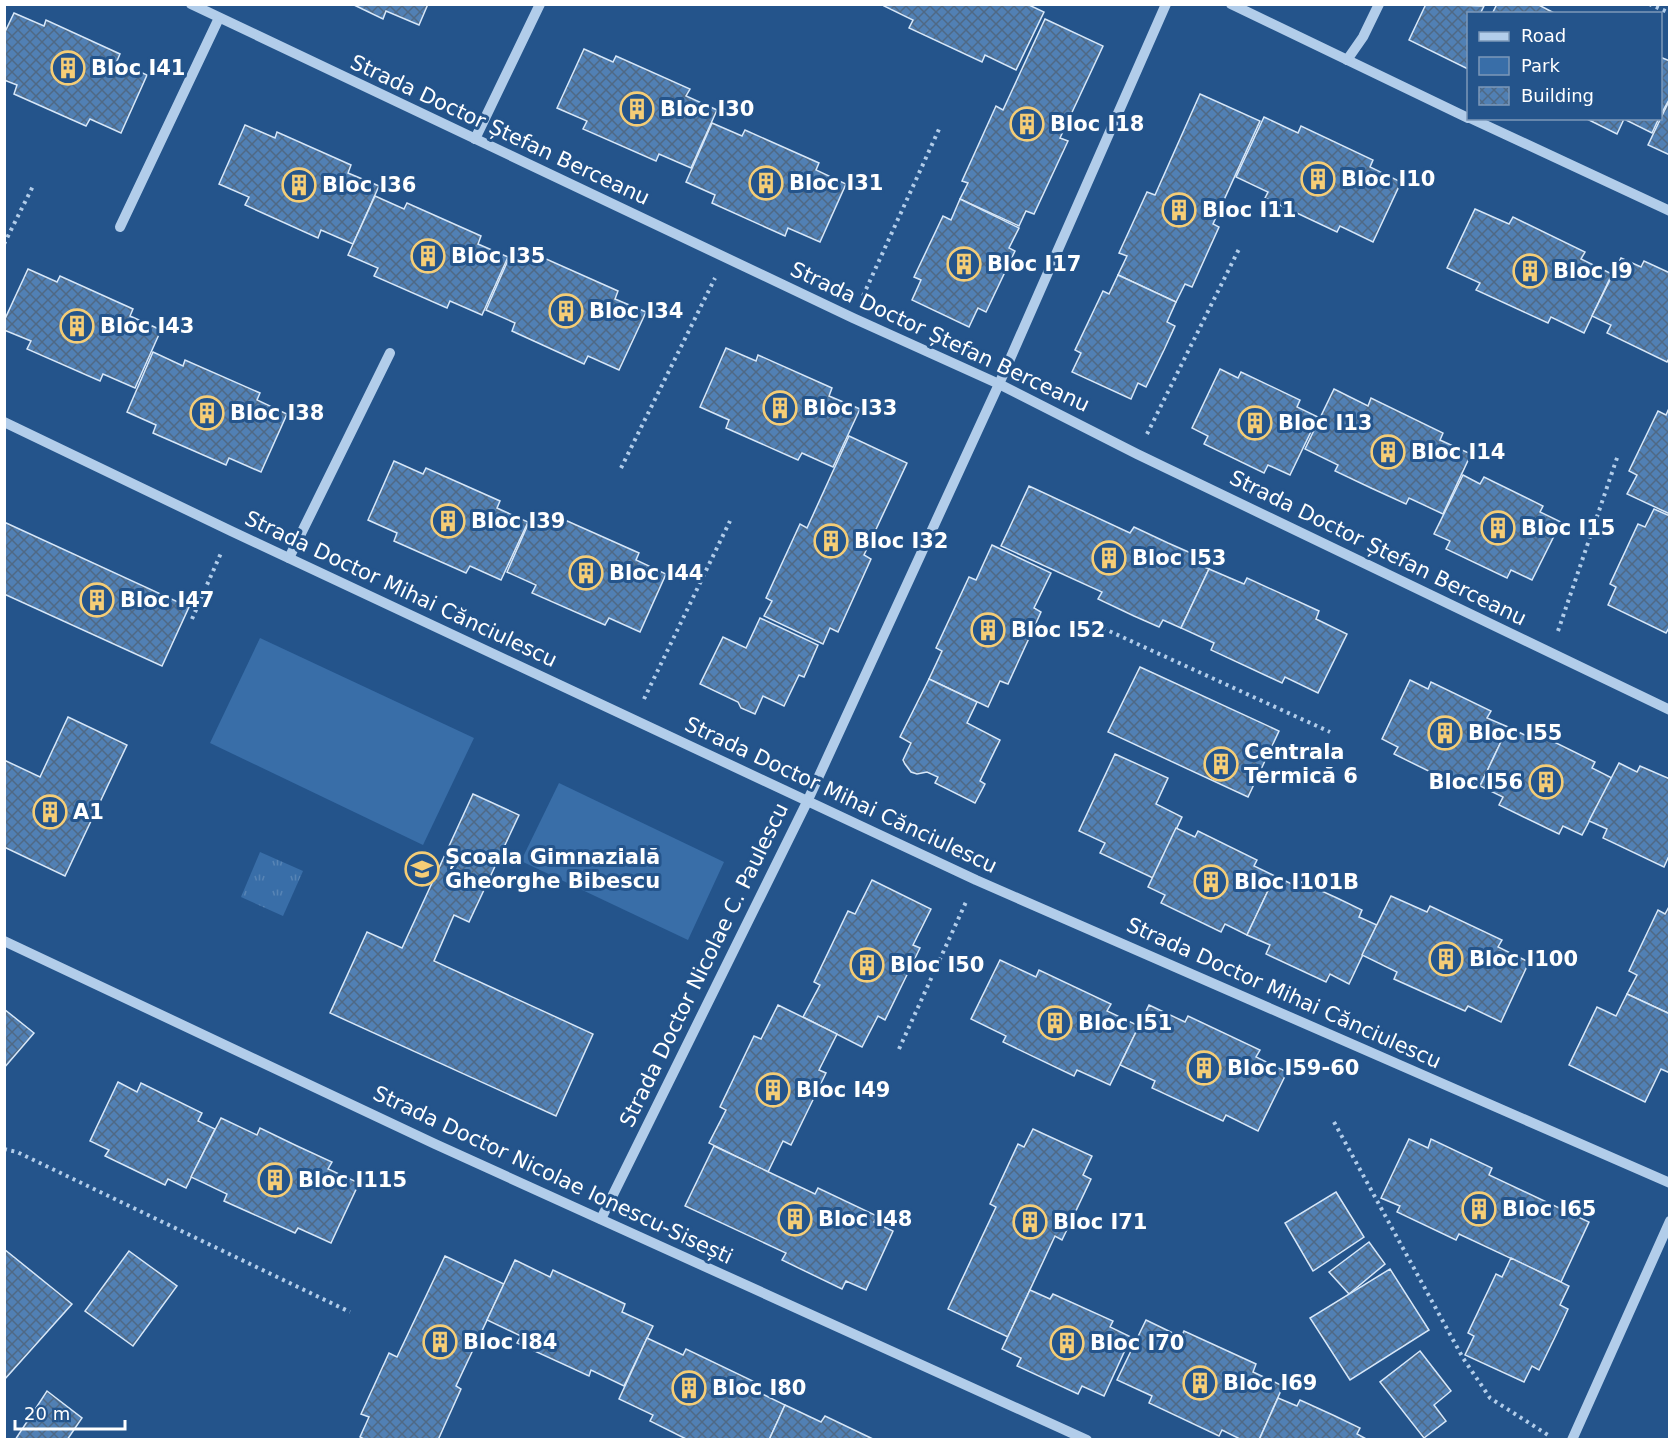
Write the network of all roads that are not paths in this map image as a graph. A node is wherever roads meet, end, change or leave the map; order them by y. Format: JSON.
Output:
{"nodes":[{"id":1,"x":191,"y":4,"type":"edge"},
{"id":2,"x":540,"y":4,"type":"edge"},
{"id":3,"x":1166,"y":4,"type":"edge"},
{"id":4,"x":1231,"y":4,"type":"edge"},
{"id":5,"x":1379,"y":4,"type":"edge"},
{"id":6,"x":219,"y":18,"type":"junction"},
{"id":7,"x":1347,"y":60,"type":"junction"},
{"id":8,"x":1467,"y":117,"type":"edge"},
{"id":9,"x":1473,"y":120,"type":"edge"},
{"id":10,"x":475,"y":139,"type":"junction"},
{"id":11,"x":1670,"y":211,"type":"edge"},
{"id":12,"x":120,"y":227,"type":"dead end"},
{"id":13,"x":390,"y":353,"type":"dead end"},
{"id":14,"x":999,"y":384,"type":"junction"},
{"id":15,"x":4,"y":422,"type":"edge"},
{"id":16,"x":289,"y":558,"type":"junction"},
{"id":17,"x":1670,"y":710,"type":"edge"},
{"id":18,"x":807,"y":802,"type":"junction"},
{"id":19,"x":4,"y":941,"type":"edge"},
{"id":20,"x":1670,"y":1183,"type":"edge"},
{"id":21,"x":601,"y":1219,"type":"junction"},
{"id":22,"x":1670,"y":1221,"type":"edge"},
{"id":23,"x":1087,"y":1440,"type":"edge"},
{"id":24,"x":1572,"y":1440,"type":"edge"}],
"edges":[{"from":1,"to":6,"type":"street","name":"Strada Doctor Ștefan Berceanu"},
{"from":2,"to":10,"type":"street"},
{"from":3,"to":14,"type":"street","name":"Strada Doctor Nicolae C. Paulescu"},
{"from":4,"to":7,"type":"street"},
{"from":5,"to":7,"type":"street"},
{"from":6,"to":10,"type":"street","name":"Strada Doctor Ștefan Berceanu"},
{"from":6,"to":12,"type":"street"},
{"from":7,"to":8,"type":"street"},
{"from":9,"to":11,"type":"street"},
{"from":10,"to":14,"type":"street","name":"Strada Doctor Ștefan Berceanu"},
{"from":13,"to":16,"type":"street"},
{"from":14,"to":17,"type":"street","name":"Strada Doctor Ștefan Berceanu"},
{"from":14,"to":18,"type":"street","name":"Strada Doctor Nicolae C. Paulescu"},
{"from":15,"to":16,"type":"street","name":"Strada Doctor Mihai Cănciulescu"},
{"from":16,"to":18,"type":"street","name":"Strada Doctor Mihai Cănciulescu"},
{"from":18,"to":20,"type":"street","name":"Strada Doctor Mihai Cănciulescu"},
{"from":18,"to":21,"type":"street","name":"Strada Doctor Nicolae C. Paulescu"},
{"from":19,"to":21,"type":"street","name":"Strada Doctor Nicolae Ionescu-Sisești"},
{"from":21,"to":23,"type":"street","name":"Strada Doctor Nicolae Ionescu-Sisești"},
{"from":22,"to":24,"type":"street"}]}
